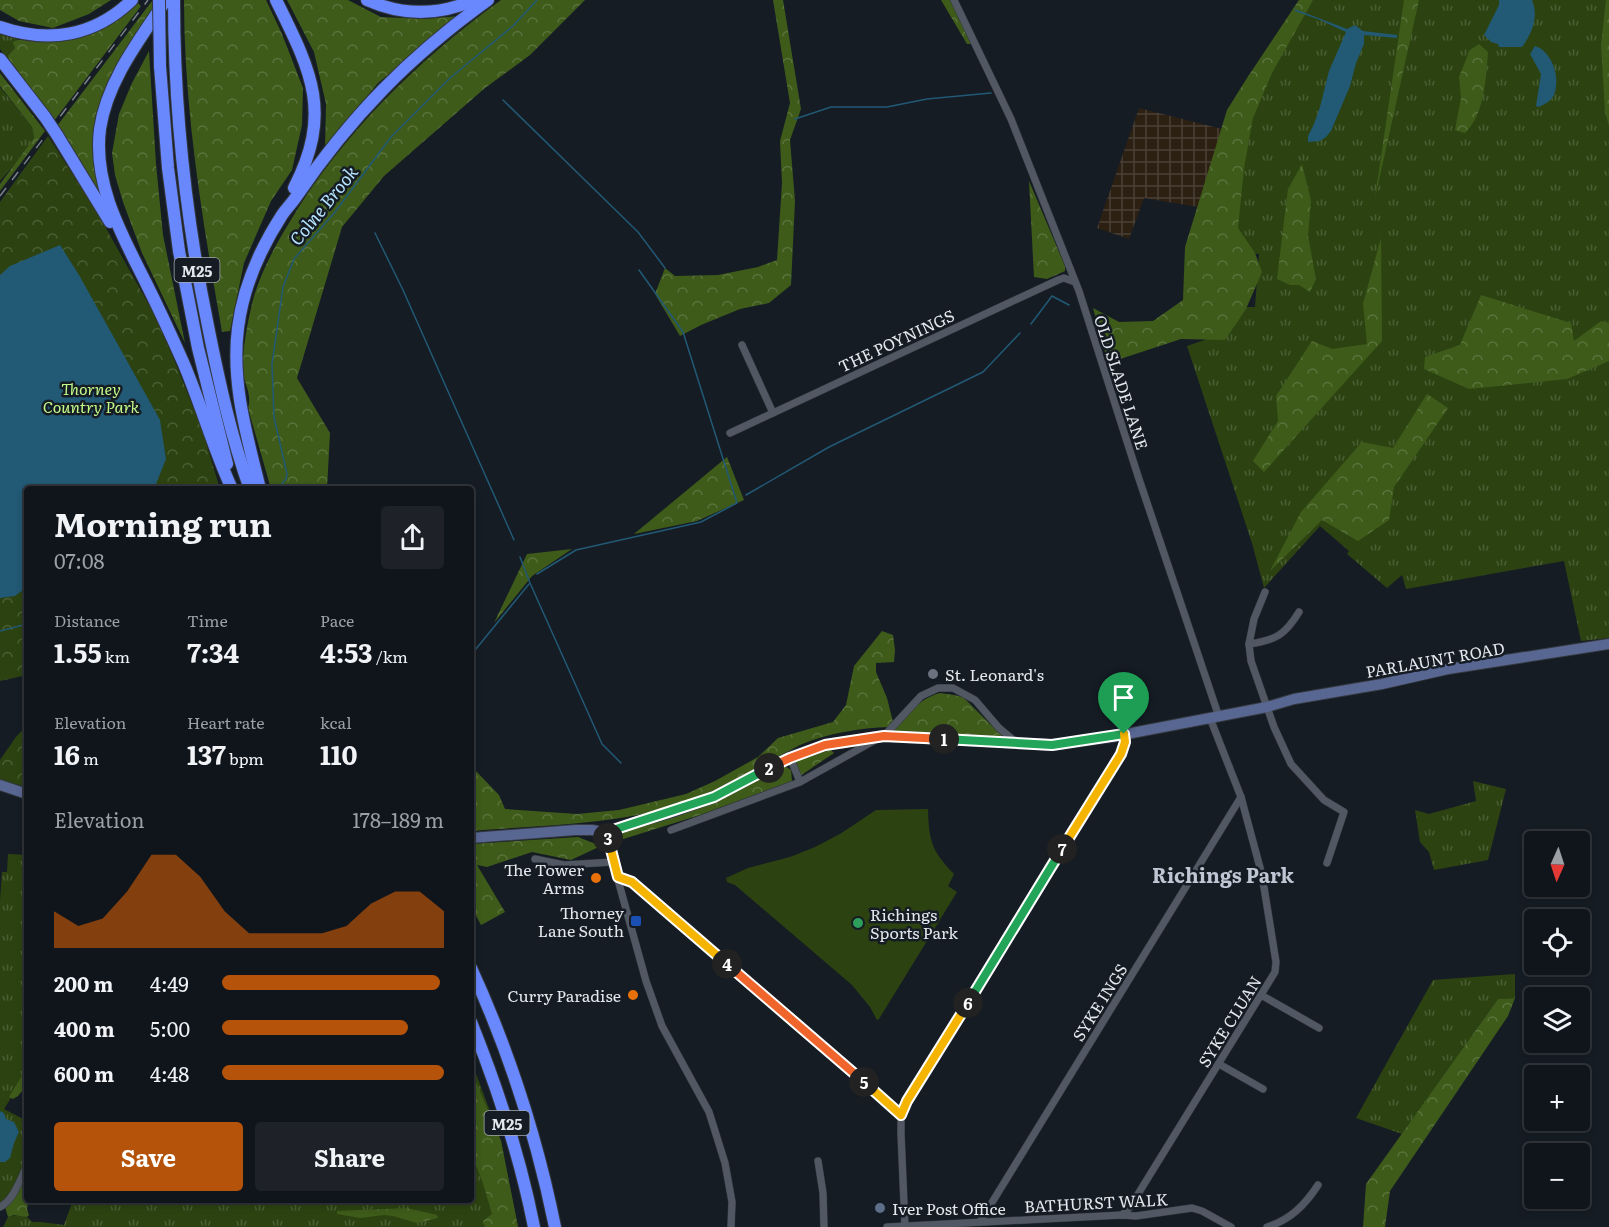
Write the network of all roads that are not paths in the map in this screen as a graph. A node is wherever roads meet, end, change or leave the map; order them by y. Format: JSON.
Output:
{"nodes":[{"id":1,"x":132,"y":0,"type":"edge"},
{"id":2,"x":159,"y":0,"type":"edge"},
{"id":3,"x":166,"y":0,"type":"edge"},
{"id":4,"x":174,"y":0,"type":"edge"},
{"id":5,"x":276,"y":0,"type":"edge"},
{"id":6,"x":367,"y":0,"type":"edge"},
{"id":7,"x":474,"y":0,"type":"edge"},
{"id":8,"x":488,"y":0,"type":"edge"},
{"id":9,"x":954,"y":0,"type":"edge"},
{"id":10,"x":0,"y":27,"type":"edge"},
{"id":11,"x":0,"y":59,"type":"edge"},
{"id":12,"x":283,"y":214,"type":"junction"},
{"id":13,"x":127,"y":248,"type":"junction"},
{"id":14,"x":1075,"y":282,"type":"junction"},
{"id":15,"x":742,"y":345,"type":"dead end"},
{"id":16,"x":773,"y":412,"type":"junction"},
{"id":17,"x":730,"y":433,"type":"dead end"},
{"id":18,"x":231,"y":486,"type":"edge"},
{"id":19,"x":231,"y":486,"type":"edge"},
{"id":20,"x":249,"y":486,"type":"edge"},
{"id":21,"x":259,"y":486,"type":"edge"},
{"id":22,"x":1265,"y":592,"type":"dead end"},
{"id":23,"x":1299,"y":612,"type":"dead end"},
{"id":24,"x":1249,"y":644,"type":"junction"},
{"id":25,"x":1609,"y":644,"type":"edge"},
{"id":26,"x":1267,"y":707,"type":"junction"},
{"id":27,"x":1214,"y":718,"type":"junction"},
{"id":28,"x":1124,"y":734,"type":"junction"},
{"id":29,"x":883,"y":737,"type":"junction"},
{"id":30,"x":1017,"y":743,"type":"junction"},
{"id":31,"x":790,"y":758,"type":"junction"},
{"id":32,"x":800,"y":782,"type":"junction"},
{"id":33,"x":0,"y":785,"type":"edge"},
{"id":34,"x":24,"y":793,"type":"edge"},
{"id":35,"x":1241,"y":797,"type":"junction"},
{"id":36,"x":671,"y":830,"type":"dead end"},
{"id":37,"x":608,"y":833,"type":"junction"},
{"id":38,"x":474,"y":838,"type":"edge"},
{"id":39,"x":535,"y":860,"type":"dead end"},
{"id":40,"x":613,"y":862,"type":"junction"},
{"id":41,"x":1327,"y":863,"type":"dead end"},
{"id":42,"x":618,"y":877,"type":"junction"},
{"id":43,"x":474,"y":975,"type":"edge"},
{"id":44,"x":1261,"y":995,"type":"junction"},
{"id":45,"x":1319,"y":1028,"type":"dead end"},
{"id":46,"x":474,"y":1030,"type":"edge"},
{"id":47,"x":1219,"y":1064,"type":"junction"},
{"id":48,"x":1263,"y":1089,"type":"dead end"},
{"id":49,"x":901,"y":1115,"type":"junction"},
{"id":50,"x":818,"y":1161,"type":"dead end"},
{"id":51,"x":24,"y":1172,"type":"edge"},
{"id":52,"x":1318,"y":1185,"type":"dead end"},
{"id":53,"x":0,"y":1207,"type":"edge"},
{"id":54,"x":1122,"y":1215,"type":"junction"},
{"id":55,"x":980,"y":1222,"type":"junction"},
{"id":56,"x":534,"y":1227,"type":"edge"},
{"id":57,"x":555,"y":1227,"type":"edge"},
{"id":58,"x":731,"y":1227,"type":"edge"},
{"id":59,"x":824,"y":1227,"type":"edge"},
{"id":60,"x":887,"y":1227,"type":"edge"},
{"id":61,"x":905,"y":1227,"type":"edge"},
{"id":62,"x":1231,"y":1227,"type":"edge"},
{"id":63,"x":1267,"y":1227,"type":"edge"}],
"edges":[{"from":1,"to":10,"type":"highway"},
{"from":2,"to":18,"type":"highway","number":"M25","bridge":true},
{"from":3,"to":13,"type":"highway"},
{"from":4,"to":20,"type":"highway","number":"M25"},
{"from":5,"to":12,"type":"highway"},
{"from":6,"to":7,"type":"highway"},
{"from":8,"to":12,"type":"highway"},
{"from":9,"to":14,"type":"street","name":"OLD SLADE LANE"},
{"from":11,"to":13,"type":"highway","bridge":true},
{"from":12,"to":21,"type":"highway"},
{"from":13,"to":19,"type":"highway"},
{"from":14,"to":16,"type":"street","name":"THE POYNINGS"},
{"from":14,"to":27,"type":"street","name":"OLD SLADE LANE"},
{"from":15,"to":16,"type":"street"},
{"from":16,"to":17,"type":"street","name":"THE POYNINGS"},
{"from":22,"to":24,"type":"street"},
{"from":23,"to":24,"type":"street"},
{"from":24,"to":26,"type":"street"},
{"from":25,"to":26,"type":"street","name":"PARLAUNT ROAD"},
{"from":26,"to":27,"type":"street","name":"PARLAUNT ROAD"},
{"from":26,"to":41,"type":"street"},
{"from":27,"to":28,"type":"street","name":"PARLAUNT ROAD"},
{"from":27,"to":35,"type":"street","name":"SYKE CLUAN"},
{"from":28,"to":30,"type":"street","name":"PARLAUNT ROAD"},
{"from":28,"to":49,"type":"street"},
{"from":29,"to":30,"type":"street","name":"PARLAUNT ROAD"},
{"from":29,"to":30,"type":"street"},
{"from":29,"to":31,"type":"street","name":"PARLAUNT ROAD"},
{"from":29,"to":32,"type":"street"},
{"from":31,"to":32,"type":"street"},
{"from":31,"to":37,"type":"street","name":"PARLAUNT ROAD"},
{"from":32,"to":36,"type":"street"},
{"from":33,"to":34,"type":"street"},
{"from":35,"to":44,"type":"street","name":"SYKE CLUAN"},
{"from":35,"to":55,"type":"street","name":"SYKE INGS"},
{"from":37,"to":38,"type":"street"},
{"from":37,"to":40,"type":"street"},
{"from":39,"to":40,"type":"street"},
{"from":40,"to":42,"type":"street"},
{"from":42,"to":49,"type":"street"},
{"from":42,"to":58,"type":"street"},
{"from":43,"to":57,"type":"highway","number":"M25"},
{"from":44,"to":45,"type":"street"},
{"from":44,"to":47,"type":"street","name":"SYKE CLUAN"},
{"from":46,"to":56,"type":"highway","number":"M25"},
{"from":47,"to":48,"type":"street"},
{"from":47,"to":54,"type":"street","name":"SYKE CLUAN"},
{"from":49,"to":61,"type":"street"},
{"from":50,"to":59,"type":"street"},
{"from":51,"to":53,"type":"street"},
{"from":52,"to":63,"type":"street"},
{"from":54,"to":55,"type":"street","name":"BATHURST WALK"},
{"from":54,"to":62,"type":"street","name":"BATHURST WALK"},
{"from":55,"to":61,"type":"street","name":"BATHURST WALK"},
{"from":60,"to":61,"type":"street","name":"BATHURST WALK"}]}
